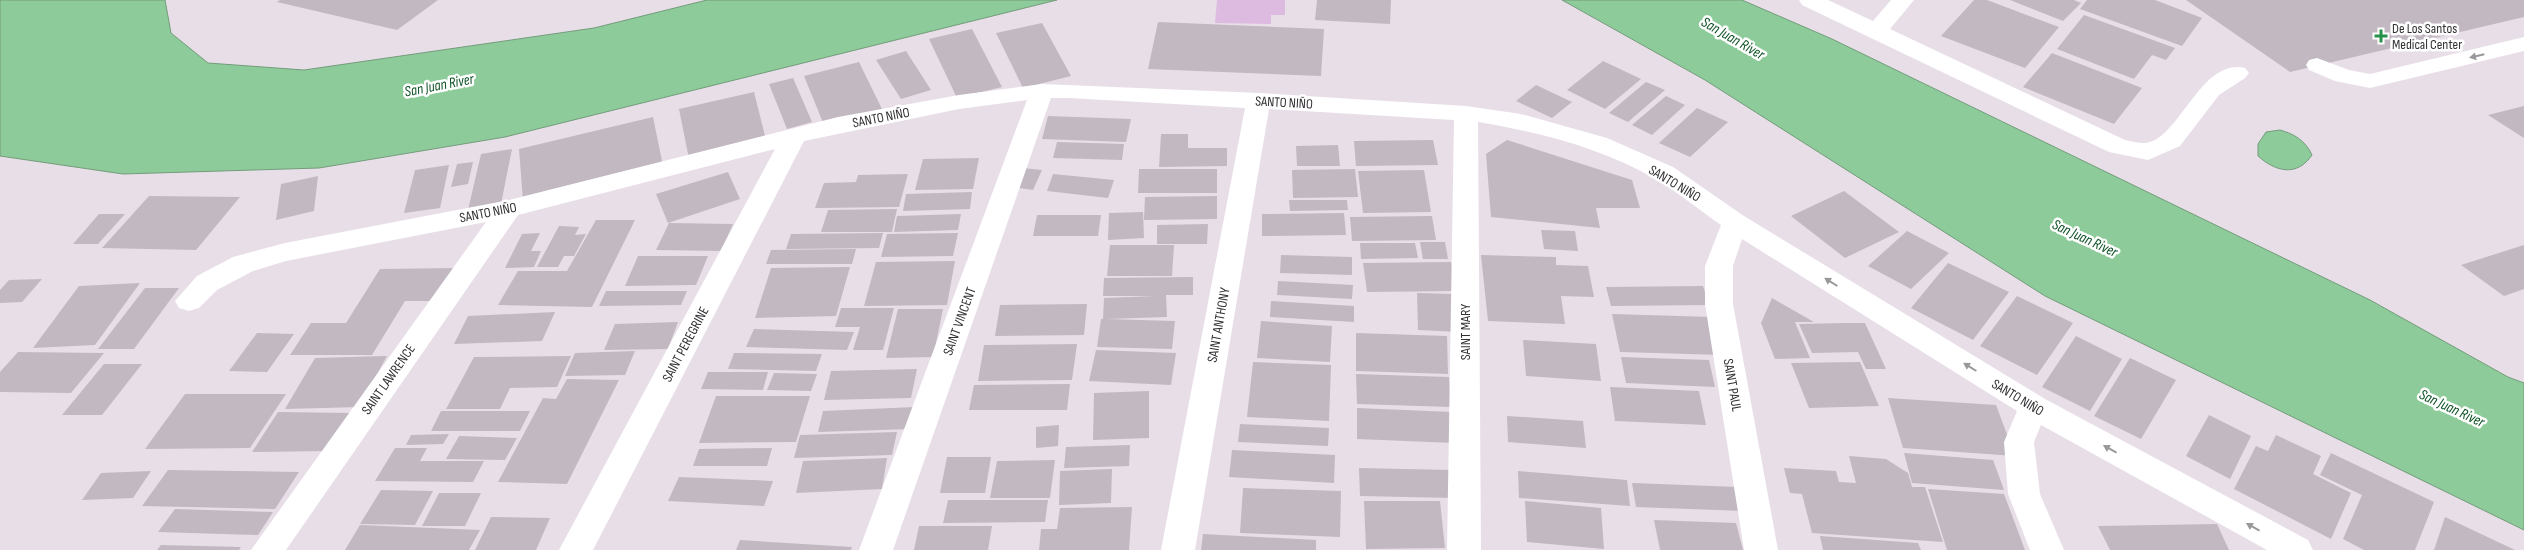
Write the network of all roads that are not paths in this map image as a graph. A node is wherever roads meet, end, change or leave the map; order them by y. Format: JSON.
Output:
{"nodes":[{"id":1,"x":1810,"y":0,"type":"edge"},
{"id":2,"x":1904,"y":0,"type":"edge"},
{"id":3,"x":1876,"y":31,"type":"junction"},
{"id":4,"x":2524,"y":44,"type":"edge"},
{"id":5,"x":2317,"y":65,"type":"dead end"},
{"id":6,"x":2237,"y":73,"type":"dead end"},
{"id":7,"x":1042,"y":91,"type":"junction"},
{"id":8,"x":1259,"y":100,"type":"junction"},
{"id":9,"x":1466,"y":113,"type":"junction"},
{"id":10,"x":794,"y":137,"type":"junction"},
{"id":11,"x":509,"y":209,"type":"junction"},
{"id":12,"x":1735,"y":222,"type":"junction"},
{"id":13,"x":189,"y":301,"type":"dead end"},
{"id":14,"x":2034,"y":407,"type":"junction"},
{"id":15,"x":268,"y":550,"type":"edge"},
{"id":16,"x":576,"y":550,"type":"edge"},
{"id":17,"x":876,"y":550,"type":"edge"},
{"id":18,"x":1178,"y":550,"type":"edge"},
{"id":19,"x":1464,"y":550,"type":"edge"},
{"id":20,"x":1761,"y":550,"type":"edge"},
{"id":21,"x":2047,"y":550,"type":"edge"},
{"id":22,"x":2296,"y":550,"type":"edge"}],
"edges":[{"from":1,"to":3,"type":"street"},
{"from":2,"to":3,"type":"street"},
{"from":3,"to":6,"type":"street"},
{"from":4,"to":5,"type":"lane","one_way":true},
{"from":7,"to":8,"type":"street","name":"SANTO NIÑO"},
{"from":7,"to":10,"type":"street","name":"SANTO NIÑO"},
{"from":7,"to":17,"type":"street","name":"SAINT VINCENT"},
{"from":8,"to":9,"type":"street","name":"SANTO NIÑO"},
{"from":8,"to":18,"type":"street","name":"SAINT ANTHONY"},
{"from":9,"to":12,"type":"street","name":"SANTO NIÑO"},
{"from":9,"to":19,"type":"street","name":"SAINT MARY"},
{"from":10,"to":11,"type":"street","name":"SANTO NIÑO"},
{"from":10,"to":16,"type":"street","name":"SAINT PEREGRINE"},
{"from":11,"to":13,"type":"street","name":"SANTO NIÑO"},
{"from":11,"to":15,"type":"street","name":"SAINT LAWRENCE"},
{"from":14,"to":12,"type":"street","name":"SANTO NIÑO","one_way":true},
{"from":12,"to":20,"type":"street","name":"SAINT PAUL"},
{"from":14,"to":21,"type":"street"},
{"from":22,"to":14,"type":"street","name":"SANTO NIÑO","one_way":true}]}
